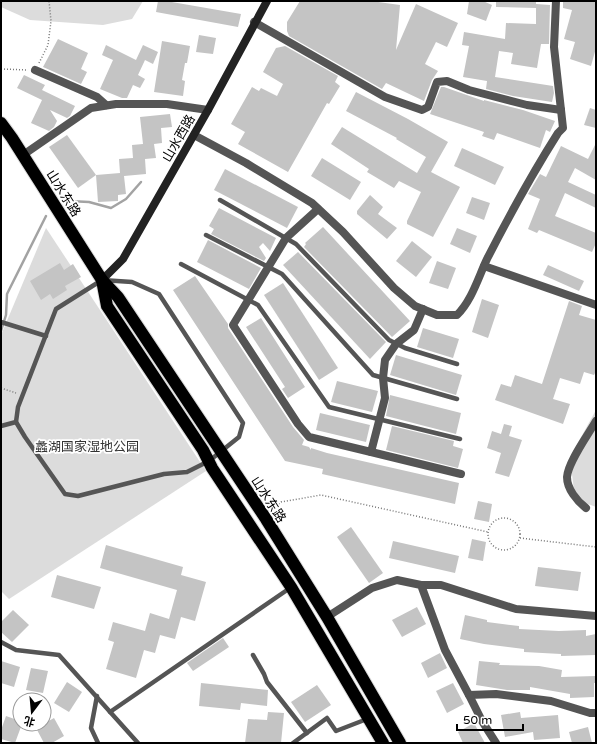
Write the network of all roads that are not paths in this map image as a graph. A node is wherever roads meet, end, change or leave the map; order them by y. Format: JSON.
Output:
{"nodes":[{"id":1,"x":267,"y":1,"type":"edge"},
{"id":2,"x":556,"y":1,"type":"edge"},
{"id":3,"x":254,"y":22,"type":"junction"},
{"id":4,"x":35,"y":70,"type":"road end"},
{"id":5,"x":106,"y":105,"type":"junction"},
{"id":6,"x":208,"y":110,"type":"junction"},
{"id":7,"x":561,"y":110,"type":"junction"},
{"id":8,"x":1,"y":122,"type":"edge"},
{"id":9,"x":194,"y":135,"type":"junction"},
{"id":10,"x":23,"y":156,"type":"junction"},
{"id":11,"x":220,"y":200,"type":"dead end"},
{"id":12,"x":318,"y":209,"type":"junction"},
{"id":13,"x":206,"y":235,"type":"dead end"},
{"id":14,"x":286,"y":238,"type":"junction"},
{"id":15,"x":181,"y":264,"type":"dead end"},
{"id":16,"x":484,"y":266,"type":"junction"},
{"id":17,"x":268,"y":267,"type":"junction"},
{"id":18,"x":102,"y":280,"type":"junction"},
{"id":19,"x":248,"y":299,"type":"junction"},
{"id":20,"x":596,"y":305,"type":"edge"},
{"id":21,"x":423,"y":309,"type":"junction"},
{"id":22,"x":1,"y":322,"type":"edge"},
{"id":23,"x":46,"y":336,"type":"junction"},
{"id":24,"x":396,"y":344,"type":"junction"},
{"id":25,"x":457,"y":364,"type":"dead end"},
{"id":26,"x":383,"y":378,"type":"junction"},
{"id":27,"x":458,"y":399,"type":"dead end"},
{"id":28,"x":380,"y":419,"type":"junction"},
{"id":29,"x":596,"y":421,"type":"edge"},
{"id":30,"x":16,"y":422,"type":"junction"},
{"id":31,"x":1,"y":426,"type":"edge"},
{"id":32,"x":460,"y":439,"type":"dead end"},
{"id":33,"x":221,"y":452,"type":"junction"},
{"id":34,"x":371,"y":452,"type":"junction"},
{"id":35,"x":209,"y":461,"type":"junction"},
{"id":36,"x":461,"y":474,"type":"dead end"},
{"id":37,"x":586,"y":508,"type":"dead end"},
{"id":38,"x":421,"y":585,"type":"junction"},
{"id":39,"x":291,"y":587,"type":"junction"},
{"id":40,"x":596,"y":616,"type":"edge"},
{"id":41,"x":327,"y":617,"type":"junction"},
{"id":42,"x":1,"y":642,"type":"edge"},
{"id":43,"x":253,"y":655,"type":"dead end"},
{"id":44,"x":469,"y":695,"type":"junction"},
{"id":45,"x":96,"y":696,"type":"junction"},
{"id":46,"x":110,"y":712,"type":"junction"},
{"id":47,"x":596,"y":713,"type":"edge"},
{"id":48,"x":368,"y":718,"type":"junction"},
{"id":49,"x":307,"y":733,"type":"junction"},
{"id":50,"x":97,"y":743,"type":"edge"},
{"id":51,"x":138,"y":743,"type":"edge"},
{"id":52,"x":293,"y":743,"type":"edge"},
{"id":53,"x":383,"y":743,"type":"edge"},
{"id":54,"x":400,"y":743,"type":"edge"},
{"id":55,"x":496,"y":743,"type":"edge"}],
"edges":[{"from":1,"to":3,"type":"street","name":"山水西路"},
{"from":2,"to":7,"type":"street"},
{"from":3,"to":6,"type":"street","name":"山水西路"},
{"from":3,"to":7,"type":"street"},
{"from":4,"to":5,"type":"street"},
{"from":5,"to":6,"type":"street"},
{"from":5,"to":10,"type":"street"},
{"from":6,"to":9,"type":"street","name":"山水西路"},
{"from":7,"to":16,"type":"street"},
{"from":8,"to":10,"type":"highway","name":"山水东路"},
{"from":9,"to":12,"type":"street"},
{"from":9,"to":18,"type":"street","name":"山水西路"},
{"from":10,"to":18,"type":"highway","name":"山水东路"},
{"from":11,"to":14,"type":"lane"},
{"from":12,"to":14,"type":"street"},
{"from":12,"to":21,"type":"street"},
{"from":13,"to":17,"type":"lane"},
{"from":14,"to":17,"type":"street"},
{"from":14,"to":24,"type":"lane"},
{"from":15,"to":19,"type":"lane"},
{"from":16,"to":20,"type":"street"},
{"from":16,"to":21,"type":"street"},
{"from":17,"to":19,"type":"street"},
{"from":17,"to":26,"type":"lane"},
{"from":18,"to":23,"type":"lane"},
{"from":18,"to":33,"type":"highway","name":"山水东路"},
{"from":18,"to":33,"type":"lane"},
{"from":18,"to":35,"type":"highway","name":"山水东路"},
{"from":19,"to":28,"type":"lane"},
{"from":19,"to":34,"type":"street"},
{"from":21,"to":24,"type":"street"},
{"from":22,"to":23,"type":"lane"},
{"from":23,"to":30,"type":"lane"},
{"from":24,"to":25,"type":"lane"},
{"from":24,"to":26,"type":"street"},
{"from":26,"to":27,"type":"lane"},
{"from":26,"to":28,"type":"street"},
{"from":28,"to":32,"type":"lane"},
{"from":28,"to":34,"type":"street"},
{"from":29,"to":37,"type":"street"},
{"from":30,"to":31,"type":"lane"},
{"from":30,"to":35,"type":"lane"},
{"from":33,"to":35,"type":"lane"},
{"from":33,"to":41,"type":"highway","name":"山水东路"},
{"from":34,"to":36,"type":"street"},
{"from":35,"to":39,"type":"highway","name":"山水东路"},
{"from":38,"to":40,"type":"street"},
{"from":38,"to":41,"type":"street"},
{"from":38,"to":44,"type":"street"},
{"from":39,"to":46,"type":"lane"},
{"from":39,"to":48,"type":"highway","name":"山水东路"},
{"from":41,"to":54,"type":"highway","name":"山水东路"},
{"from":42,"to":45,"type":"lane"},
{"from":43,"to":49,"type":"lane"},
{"from":44,"to":47,"type":"street"},
{"from":44,"to":55,"type":"street"},
{"from":45,"to":46,"type":"lane"},
{"from":45,"to":50,"type":"lane"},
{"from":46,"to":51,"type":"lane"},
{"from":48,"to":49,"type":"lane"},
{"from":48,"to":53,"type":"highway","name":"山水东路"},
{"from":49,"to":52,"type":"lane"}]}
